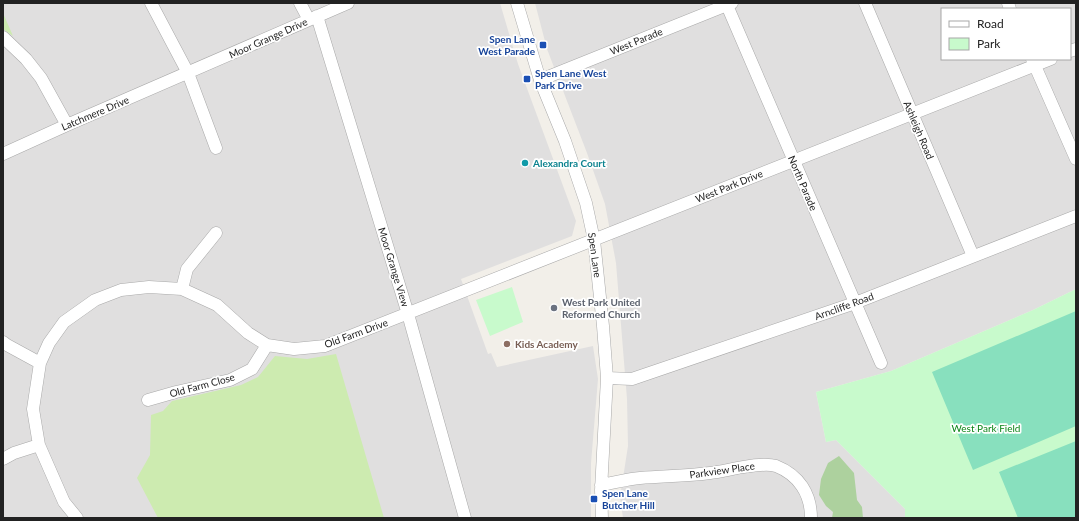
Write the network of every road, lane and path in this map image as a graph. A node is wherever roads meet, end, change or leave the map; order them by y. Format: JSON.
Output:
{"nodes":[{"id":1,"x":151,"y":3,"type":"edge"},
{"id":2,"x":300,"y":3,"type":"edge"},
{"id":3,"x":348,"y":3,"type":"edge"},
{"id":4,"x":517,"y":3,"type":"edge"},
{"id":5,"x":865,"y":3,"type":"edge"},
{"id":6,"x":728,"y":4,"type":"edge"},
{"id":7,"x":313,"y":18,"type":"junction"},
{"id":8,"x":3,"y":37,"type":"edge"},
{"id":9,"x":1045,"y":60,"type":"edge"},
{"id":10,"x":1034,"y":62,"type":"edge"},
{"id":11,"x":188,"y":73,"type":"junction"},
{"id":12,"x":540,"y":80,"type":"junction"},
{"id":13,"x":912,"y":114,"type":"junction"},
{"id":14,"x":67,"y":125,"type":"junction"},
{"id":15,"x":216,"y":148,"type":"dead end"},
{"id":16,"x":3,"y":154,"type":"edge"},
{"id":17,"x":1076,"y":159,"type":"edge"},
{"id":18,"x":794,"y":161,"type":"junction"},
{"id":19,"x":1076,"y":216,"type":"edge"},
{"id":20,"x":216,"y":233,"type":"dead end"},
{"id":21,"x":594,"y":240,"type":"junction"},
{"id":22,"x":974,"y":256,"type":"junction"},
{"id":23,"x":182,"y":289,"type":"junction"},
{"id":24,"x":855,"y":303,"type":"junction"},
{"id":25,"x":408,"y":314,"type":"junction"},
{"id":26,"x":3,"y":342,"type":"edge"},
{"id":27,"x":267,"y":346,"type":"junction"},
{"id":28,"x":40,"y":363,"type":"junction"},
{"id":29,"x":881,"y":363,"type":"dead end"},
{"id":30,"x":607,"y":378,"type":"junction"},
{"id":31,"x":148,"y":400,"type":"dead end"},
{"id":32,"x":39,"y":445,"type":"junction"},
{"id":33,"x":3,"y":459,"type":"edge"},
{"id":34,"x":601,"y":485,"type":"junction"},
{"id":35,"x":77,"y":518,"type":"edge"},
{"id":36,"x":465,"y":518,"type":"edge"},
{"id":37,"x":602,"y":518,"type":"edge"},
{"id":38,"x":811,"y":518,"type":"edge"}],
"edges":[{"from":1,"to":11,"type":"street"},
{"from":2,"to":7,"type":"street","name":"Moor Grange View"},
{"from":3,"to":7,"type":"street","name":"Moor Grange Drive"},
{"from":4,"to":12,"type":"street","name":"Spen Lane"},
{"from":5,"to":13,"type":"street","name":"Ashleigh Road"},
{"from":6,"to":12,"type":"street","name":"West Parade"},
{"from":6,"to":18,"type":"street","name":"North Parade"},
{"from":7,"to":11,"type":"street","name":"Moor Grange Drive"},
{"from":7,"to":25,"type":"street","name":"Moor Grange View"},
{"from":8,"to":14,"type":"street"},
{"from":9,"to":10,"type":"street","name":"West Park Drive"},
{"from":10,"to":13,"type":"street","name":"West Park Drive"},
{"from":10,"to":17,"type":"street"},
{"from":11,"to":14,"type":"street","name":"Latchmere Drive"},
{"from":11,"to":15,"type":"street"},
{"from":12,"to":21,"type":"street","name":"Spen Lane"},
{"from":13,"to":18,"type":"street","name":"West Park Drive"},
{"from":13,"to":22,"type":"street","name":"Ashleigh Road"},
{"from":14,"to":16,"type":"street","name":"Latchmere Drive"},
{"from":18,"to":21,"type":"street","name":"West Park Drive"},
{"from":18,"to":24,"type":"street","name":"North Parade"},
{"from":19,"to":22,"type":"street","name":"Arncliffe Road"},
{"from":20,"to":23,"type":"street"},
{"from":21,"to":25,"type":"street","name":"West Park Drive"},
{"from":21,"to":30,"type":"street","name":"Spen Lane"},
{"from":22,"to":24,"type":"street","name":"Arncliffe Road"},
{"from":23,"to":27,"type":"street","name":"Old Farm Drive"},
{"from":23,"to":28,"type":"street","name":"Old Farm Drive"},
{"from":24,"to":29,"type":"street","name":"North Parade"},
{"from":24,"to":30,"type":"street","name":"Arncliffe Road"},
{"from":25,"to":27,"type":"street","name":"Old Farm Drive"},
{"from":25,"to":36,"type":"street","name":"Moor Grange View"},
{"from":26,"to":28,"type":"street"},
{"from":27,"to":31,"type":"street","name":"Old Farm Close"},
{"from":28,"to":32,"type":"street","name":"Old Farm Drive"},
{"from":30,"to":34,"type":"street","name":"Spen Lane"},
{"from":32,"to":33,"type":"street"},
{"from":32,"to":35,"type":"street","name":"Old Farm Drive"},
{"from":34,"to":37,"type":"street","name":"Spen Lane"},
{"from":34,"to":38,"type":"street","name":"Parkview Place"}]}
